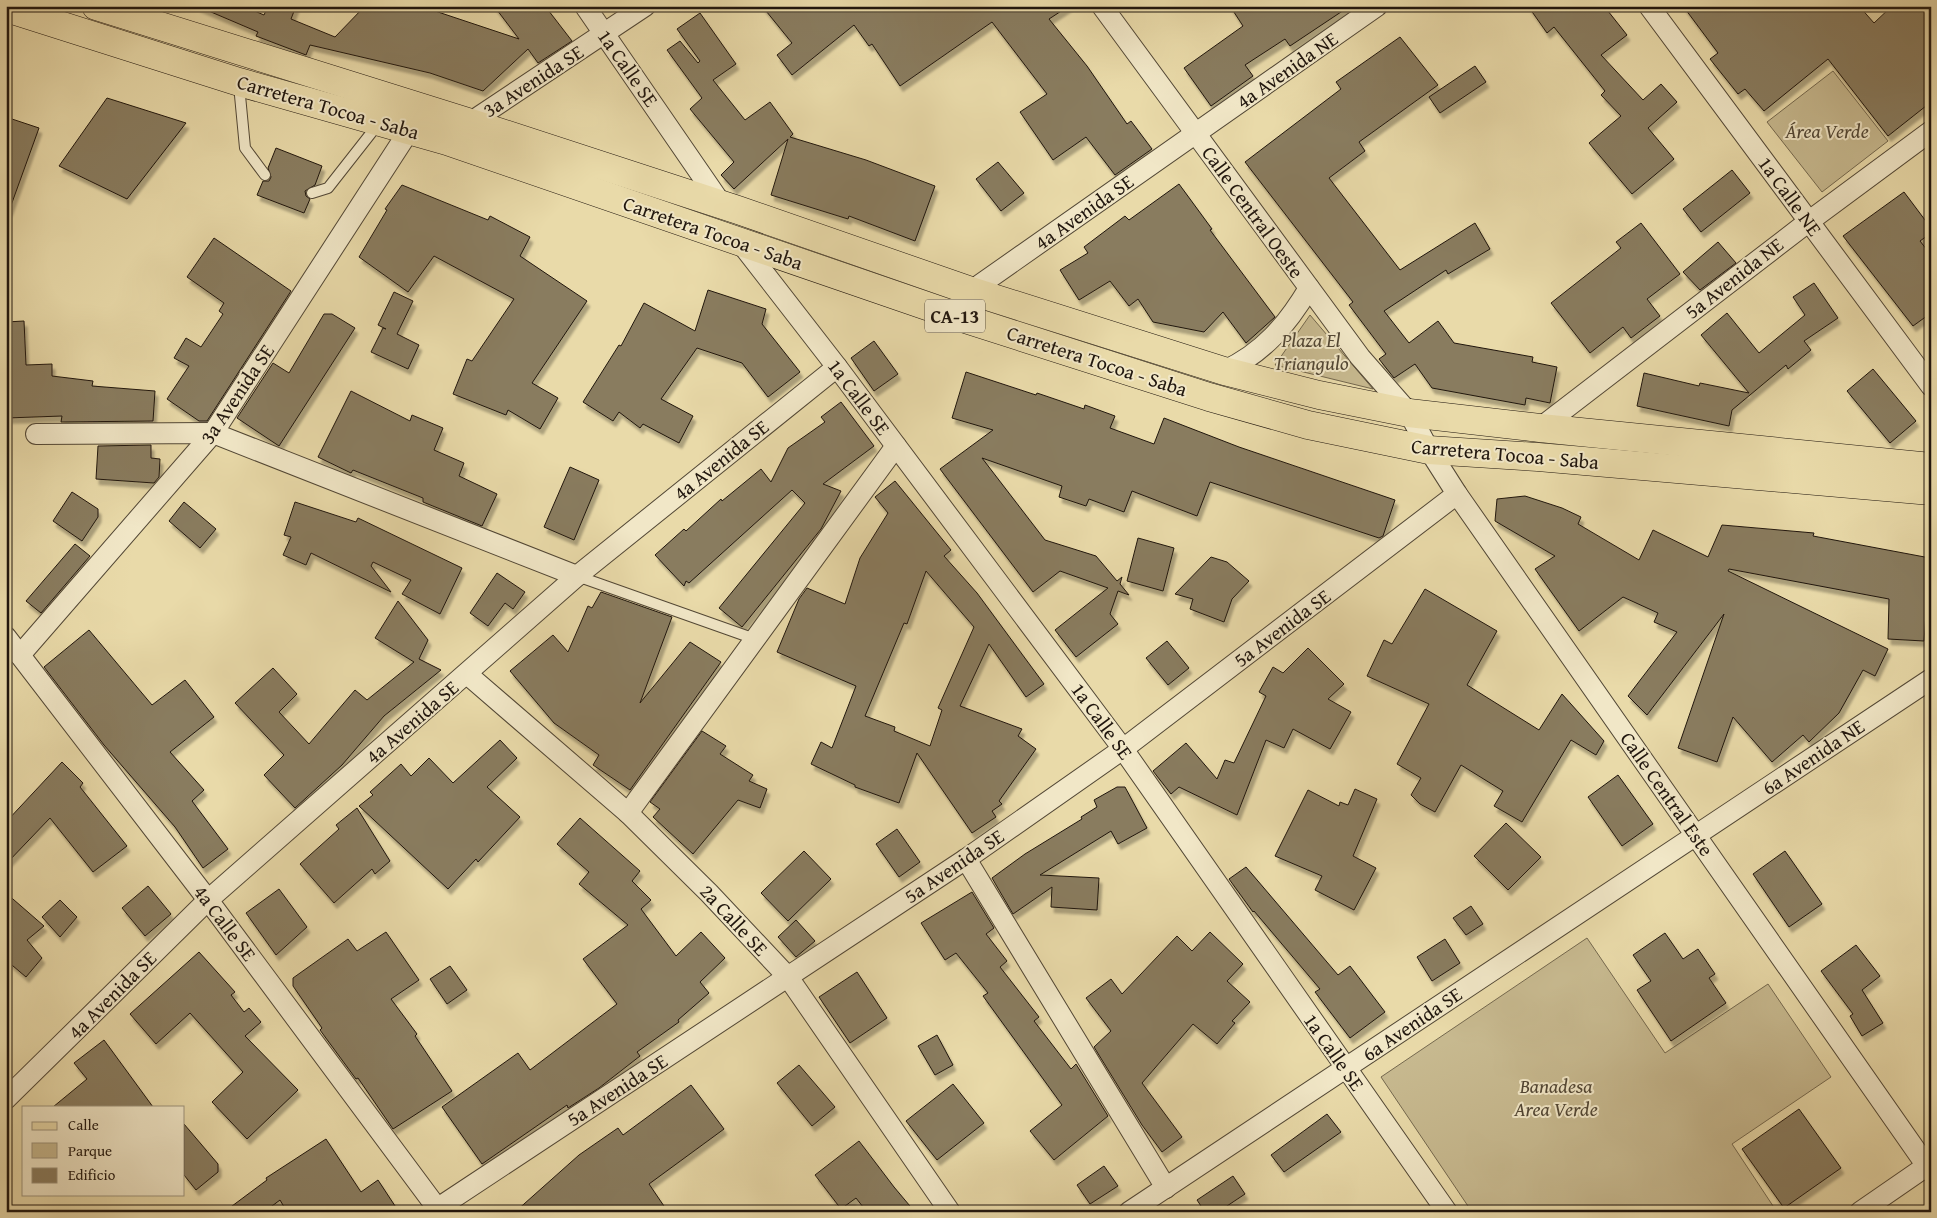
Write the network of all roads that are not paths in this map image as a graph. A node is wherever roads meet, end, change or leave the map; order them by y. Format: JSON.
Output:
{"nodes":[{"id":1,"x":96,"y":6,"type":"edge"},
{"id":2,"x":585,"y":6,"type":"edge"},
{"id":3,"x":645,"y":6,"type":"edge"},
{"id":4,"x":1102,"y":6,"type":"edge"},
{"id":5,"x":1377,"y":6,"type":"edge"},
{"id":6,"x":1649,"y":6,"type":"edge"},
{"id":7,"x":6,"y":8,"type":"edge"},
{"id":8,"x":605,"y":34,"type":"junction"},
{"id":9,"x":239,"y":82,"type":"junction"},
{"id":10,"x":416,"y":120,"type":"junction"},
{"id":11,"x":468,"y":122,"type":"junction"},
{"id":12,"x":379,"y":123,"type":"junction"},
{"id":13,"x":1931,"y":130,"type":"edge"},
{"id":14,"x":1196,"y":133,"type":"junction"},
{"id":15,"x":448,"y":141,"type":"junction"},
{"id":16,"x":265,"y":175,"type":"dead end"},
{"id":17,"x":312,"y":193,"type":"dead end"},
{"id":18,"x":722,"y":205,"type":"junction"},
{"id":19,"x":1808,"y":222,"type":"junction"},
{"id":20,"x":740,"y":242,"type":"junction"},
{"id":21,"x":1308,"y":288,"type":"junction"},
{"id":22,"x":971,"y":291,"type":"junction"},
{"id":23,"x":837,"y":367,"type":"junction"},
{"id":24,"x":1224,"y":371,"type":"junction"},
{"id":25,"x":1931,"y":386,"type":"edge"},
{"id":26,"x":1409,"y":413,"type":"junction"},
{"id":27,"x":1540,"y":428,"type":"junction"},
{"id":28,"x":214,"y":433,"type":"junction"},
{"id":29,"x":36,"y":434,"type":"dead end"},
{"id":30,"x":896,"y":446,"type":"junction"},
{"id":31,"x":1429,"y":450,"type":"junction"},
{"id":32,"x":1931,"y":467,"type":"edge"},
{"id":33,"x":1931,"y":491,"type":"edge"},
{"id":34,"x":1457,"y":494,"type":"junction"},
{"id":35,"x":577,"y":576,"type":"junction"},
{"id":36,"x":6,"y":637,"type":"edge"},
{"id":37,"x":755,"y":639,"type":"junction"},
{"id":38,"x":20,"y":656,"type":"junction"},
{"id":39,"x":468,"y":674,"type":"junction"},
{"id":40,"x":1931,"y":679,"type":"edge"},
{"id":41,"x":1123,"y":748,"type":"junction"},
{"id":42,"x":628,"y":813,"type":"junction"},
{"id":43,"x":1695,"y":835,"type":"junction"},
{"id":44,"x":966,"y":859,"type":"junction"},
{"id":45,"x":208,"y":900,"type":"junction"},
{"id":46,"x":788,"y":977,"type":"junction"},
{"id":47,"x":1345,"y":1069,"type":"junction"},
{"id":48,"x":6,"y":1099,"type":"edge"},
{"id":49,"x":1929,"y":1167,"type":"edge"},
{"id":50,"x":1166,"y":1188,"type":"junction"},
{"id":51,"x":437,"y":1211,"type":"edge"},
{"id":52,"x":950,"y":1212,"type":"edge"},
{"id":53,"x":1129,"y":1212,"type":"edge"},
{"id":54,"x":1447,"y":1212,"type":"edge"},
{"id":55,"x":1860,"y":1212,"type":"edge"}],
"edges":[{"from":1,"to":10,"type":"main road","name":"Carretera Tocoa - Saba","number":"CA-13"},
{"from":2,"to":8,"type":"street","name":"1a Calle SE"},
{"from":3,"to":8,"type":"street","name":"3a Avenida SE"},
{"from":4,"to":14,"type":"street","name":"Calle Central Oeste"},
{"from":5,"to":14,"type":"street","name":"4a Avenida NE"},
{"from":6,"to":19,"type":"street","name":"1a Calle NE"},
{"from":7,"to":9,"type":"main road","name":"Carretera Tocoa - Saba","number":"CA-13"},
{"from":8,"to":11,"type":"street","name":"3a Avenida SE"},
{"from":8,"to":18,"type":"street","name":"1a Calle SE"},
{"from":9,"to":12,"type":"main road","name":"Carretera Tocoa - Saba","number":"CA-13"},
{"from":9,"to":16,"type":"lane"},
{"from":10,"to":11,"type":"main road","name":"Carretera Tocoa - Saba","number":"CA-13"},
{"from":10,"to":12,"type":"main road","name":"Carretera Tocoa - Saba","number":"CA-13"},
{"from":10,"to":15,"type":"main road","name":"Carretera Tocoa - Saba","number":"CA-13"},
{"from":10,"to":28,"type":"street","name":"3a Avenida SE"},
{"from":11,"to":15,"type":"street","name":"3a Avenida SE"},
{"from":11,"to":18,"type":"main road","name":"Carretera Tocoa - Saba","number":"CA-13"},
{"from":12,"to":17,"type":"lane"},
{"from":13,"to":19,"type":"street","name":"5a Avenida NE"},
{"from":14,"to":21,"type":"street","name":"Calle Central Oeste"},
{"from":14,"to":22,"type":"street","name":"4a Avenida SE"},
{"from":15,"to":20,"type":"main road","name":"Carretera Tocoa - Saba","number":"CA-13"},
{"from":18,"to":22,"type":"main road","name":"Carretera Tocoa - Saba","number":"CA-13"},
{"from":19,"to":25,"type":"street","name":"1a Calle NE"},
{"from":19,"to":27,"type":"street","name":"5a Avenida NE"},
{"from":20,"to":23,"type":"street","name":"1a Calle SE"},
{"from":20,"to":31,"type":"main road","name":"Carretera Tocoa - Saba","number":"CA-13"},
{"from":21,"to":24,"type":"street"},
{"from":21,"to":26,"type":"street","name":"Calle Central Oeste"},
{"from":22,"to":24,"type":"main road","name":"Carretera Tocoa - Saba","number":"CA-13"},
{"from":23,"to":30,"type":"street","name":"1a Calle SE"},
{"from":23,"to":35,"type":"street","name":"4a Avenida SE"},
{"from":24,"to":26,"type":"main road","name":"Carretera Tocoa - Saba","number":"CA-13"},
{"from":26,"to":27,"type":"main road","name":"Carretera Tocoa - Saba","number":"CA-13"},
{"from":26,"to":31,"type":"street","name":"Calle Central Este"},
{"from":27,"to":32,"type":"main road","name":"Carretera Tocoa - Saba","number":"CA-13"},
{"from":28,"to":29,"type":"street"},
{"from":28,"to":35,"type":"street"},
{"from":28,"to":38,"type":"street","name":"3a Avenida SE"},
{"from":30,"to":37,"type":"street"},
{"from":30,"to":41,"type":"street","name":"1a Calle SE"},
{"from":31,"to":33,"type":"main road","name":"Carretera Tocoa - Saba","number":"CA-13"},
{"from":31,"to":34,"type":"street","name":"Calle Central Este"},
{"from":34,"to":41,"type":"street","name":"5a Avenida SE"},
{"from":34,"to":43,"type":"street","name":"Calle Central Este"},
{"from":35,"to":37,"type":"lane"},
{"from":35,"to":39,"type":"street","name":"4a Avenida SE"},
{"from":36,"to":38,"type":"street","name":"4a Calle SE"},
{"from":37,"to":42,"type":"street"},
{"from":38,"to":45,"type":"street","name":"4a Calle SE"},
{"from":39,"to":42,"type":"street","name":"2a Calle SE"},
{"from":39,"to":45,"type":"street","name":"4a Avenida SE"},
{"from":40,"to":43,"type":"street","name":"6a Avenida NE"},
{"from":41,"to":44,"type":"street","name":"5a Avenida SE"},
{"from":41,"to":47,"type":"street","name":"1a Calle SE"},
{"from":42,"to":46,"type":"street","name":"2a Calle SE"},
{"from":43,"to":47,"type":"street","name":"6a Avenida SE"},
{"from":43,"to":49,"type":"street","name":"Calle Central Este"},
{"from":44,"to":46,"type":"street","name":"5a Avenida SE"},
{"from":44,"to":50,"type":"street"},
{"from":45,"to":48,"type":"street","name":"4a Avenida SE"},
{"from":45,"to":51,"type":"street","name":"4a Calle SE"},
{"from":46,"to":51,"type":"street","name":"5a Avenida SE"},
{"from":46,"to":52,"type":"street","name":"2a Calle SE"},
{"from":47,"to":50,"type":"street","name":"6a Avenida SE"},
{"from":47,"to":54,"type":"street","name":"1a Calle SE"},
{"from":49,"to":55,"type":"street"},
{"from":50,"to":53,"type":"street","name":"6a Avenida SE"}]}
